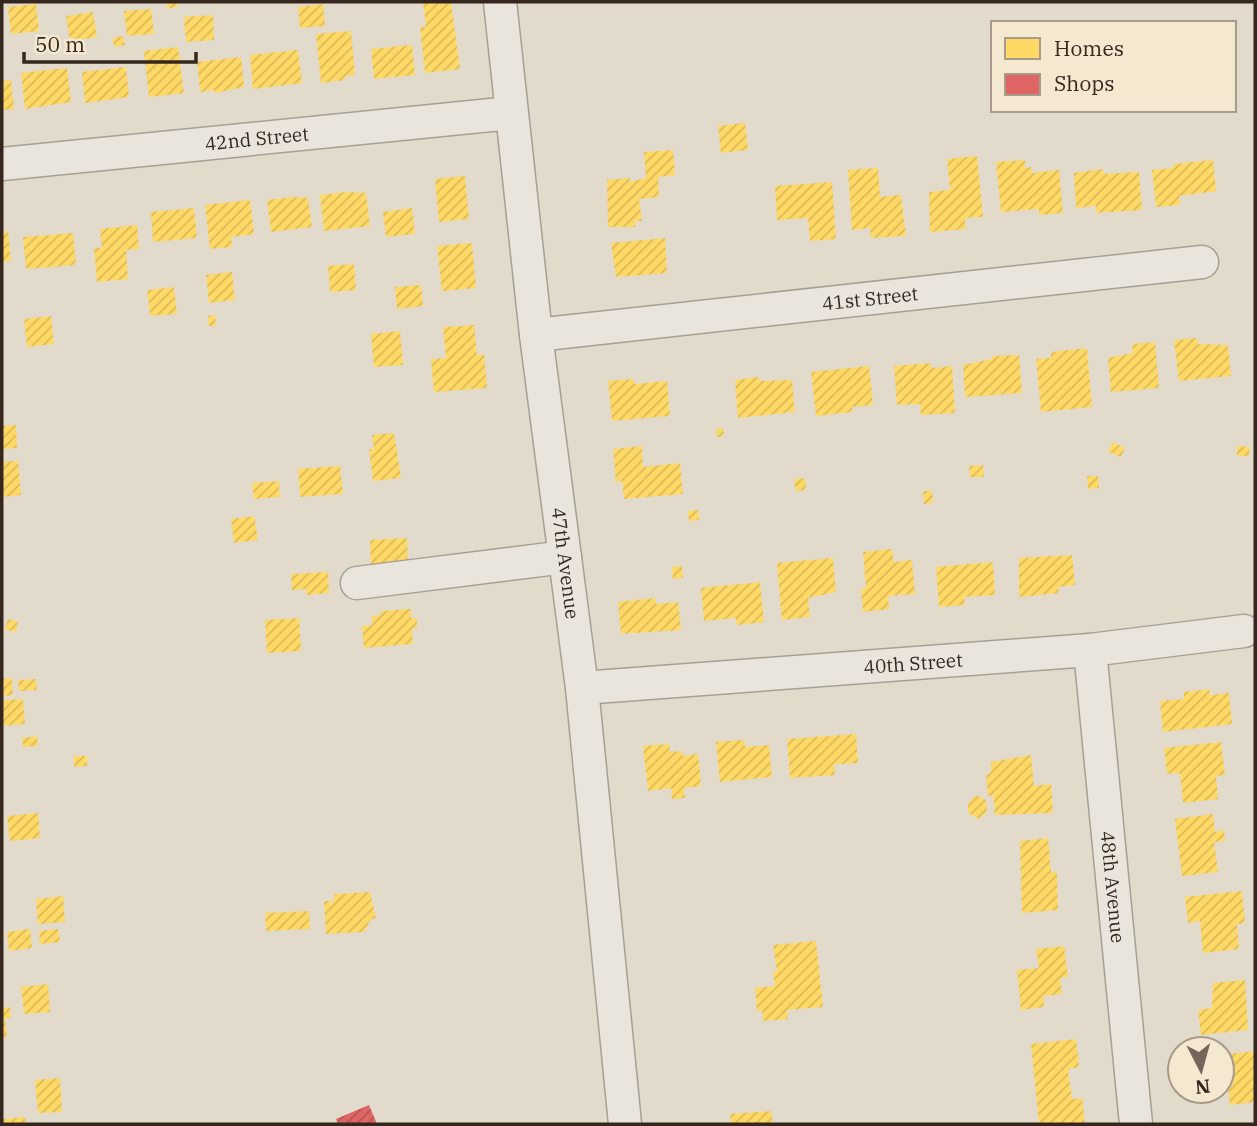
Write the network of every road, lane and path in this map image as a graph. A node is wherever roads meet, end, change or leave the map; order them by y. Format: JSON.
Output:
{"nodes":[{"id":1,"x":500,"y":2,"type":"edge"},
{"id":2,"x":511,"y":113,"type":"junction"},
{"id":3,"x":2,"y":164,"type":"edge"},
{"id":4,"x":1202,"y":262,"type":"dead end"},
{"id":5,"x":536,"y":335,"type":"junction"},
{"id":6,"x":565,"y":557,"type":"junction"},
{"id":7,"x":357,"y":583,"type":"dead end"},
{"id":8,"x":1244,"y":631,"type":"dead end"},
{"id":9,"x":1090,"y":650,"type":"junction"},
{"id":10,"x":582,"y":688,"type":"junction"},
{"id":11,"x":625,"y":1124,"type":"edge"},
{"id":12,"x":1136,"y":1124,"type":"edge"}],
"edges":[{"from":1,"to":2,"type":"street","name":"47th Avenue"},
{"from":2,"to":3,"type":"street","name":"42nd Street"},
{"from":2,"to":5,"type":"street","name":"47th Avenue"},
{"from":4,"to":5,"type":"street","name":"41st Street"},
{"from":5,"to":6,"type":"street","name":"47th Avenue"},
{"from":6,"to":7,"type":"street"},
{"from":6,"to":10,"type":"street","name":"47th Avenue"},
{"from":8,"to":9,"type":"street","name":"40th Street"},
{"from":9,"to":10,"type":"street","name":"40th Street"},
{"from":9,"to":12,"type":"street","name":"48th Avenue"},
{"from":10,"to":11,"type":"street","name":"47th Avenue"}]}
